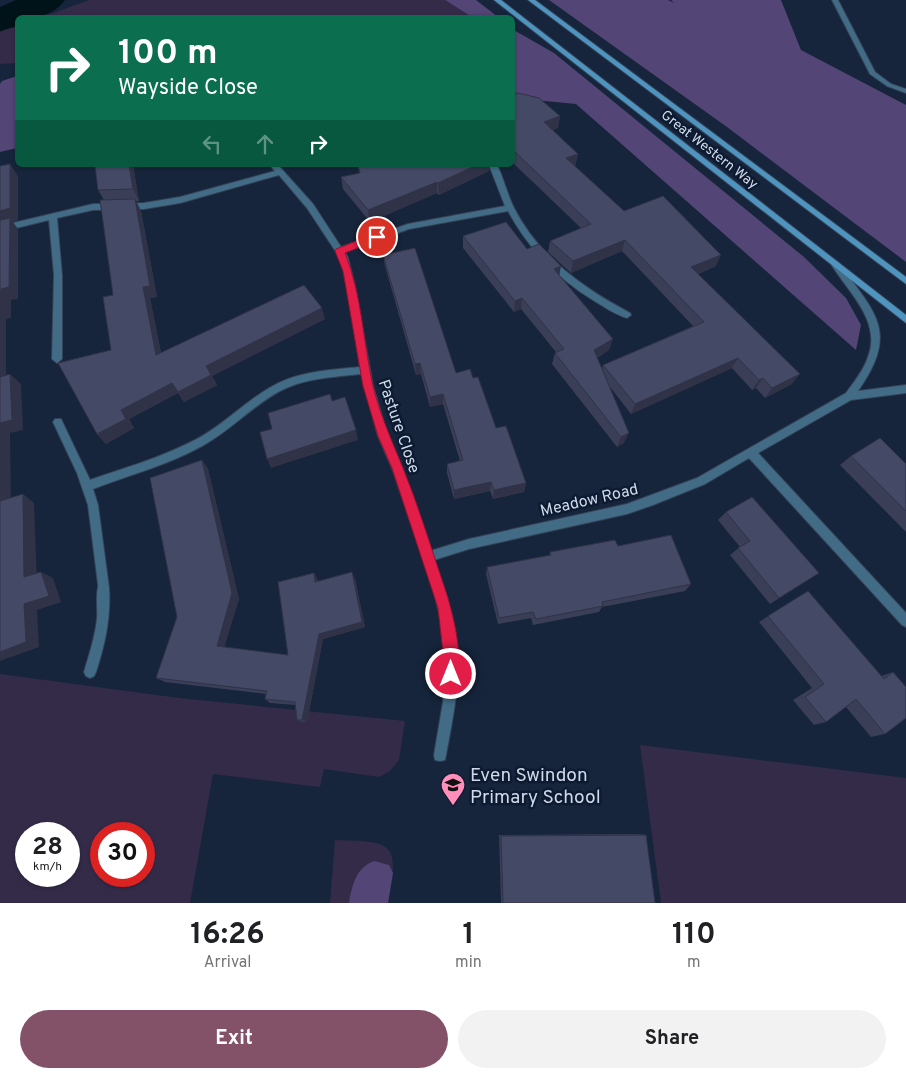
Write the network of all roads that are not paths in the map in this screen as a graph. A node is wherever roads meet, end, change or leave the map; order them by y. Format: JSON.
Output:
{"nodes":[{"id":1,"x":498,"y":0,"type":"edge"},
{"id":2,"x":531,"y":0,"type":"edge"},
{"id":3,"x":835,"y":0,"type":"edge"},
{"id":4,"x":906,"y":92,"type":"edge"},
{"id":5,"x":494,"y":167,"type":"edge"},
{"id":6,"x":277,"y":169,"type":"edge"},
{"id":7,"x":510,"y":208,"type":"junction"},
{"id":8,"x":53,"y":216,"type":"junction"},
{"id":9,"x":0,"y":229,"type":"edge"},
{"id":10,"x":340,"y":251,"type":"junction"},
{"id":11,"x":835,"y":264,"type":"junction"},
{"id":12,"x":906,"y":281,"type":"edge"},
{"id":13,"x":627,"y":315,"type":"dead end"},
{"id":14,"x":906,"y":320,"type":"edge"},
{"id":15,"x":58,"y":358,"type":"dead end"},
{"id":16,"x":364,"y":370,"type":"junction"},
{"id":17,"x":906,"y":389,"type":"edge"},
{"id":18,"x":849,"y":396,"type":"junction"},
{"id":19,"x":58,"y":422,"type":"dead end"},
{"id":20,"x":750,"y":452,"type":"junction"},
{"id":21,"x":87,"y":486,"type":"junction"},
{"id":22,"x":427,"y":557,"type":"junction"},
{"id":23,"x":906,"y":622,"type":"edge"},
{"id":24,"x":90,"y":672,"type":"dead end"},
{"id":25,"x":440,"y":755,"type":"dead end"}],
"edges":[{"from":1,"to":11,"type":"main road","name":"Great Western Way"},
{"from":2,"to":12,"type":"main road","name":"Great Western Way"},
{"from":3,"to":4,"type":"street"},
{"from":5,"to":7,"type":"street"},
{"from":6,"to":8,"type":"street","name":"Pasture Close"},
{"from":6,"to":10,"type":"street","name":"Pasture Close"},
{"from":7,"to":10,"type":"street"},
{"from":7,"to":13,"type":"street"},
{"from":8,"to":9,"type":"street","name":"Pasture Close"},
{"from":8,"to":15,"type":"street"},
{"from":10,"to":16,"type":"street","name":"Pasture Close"},
{"from":11,"to":14,"type":"main road","name":"Great Western Way"},
{"from":11,"to":18,"type":"street","name":"Meadow Road"},
{"from":16,"to":21,"type":"street","name":"Pasture Close"},
{"from":16,"to":22,"type":"street","name":"Pasture Close"},
{"from":17,"to":18,"type":"street","name":"Meadow Road"},
{"from":18,"to":20,"type":"street","name":"Meadow Road"},
{"from":19,"to":21,"type":"street"},
{"from":20,"to":22,"type":"street","name":"Meadow Road"},
{"from":20,"to":23,"type":"street"},
{"from":21,"to":24,"type":"street"},
{"from":22,"to":25,"type":"street","name":"Pasture Close"}]}
